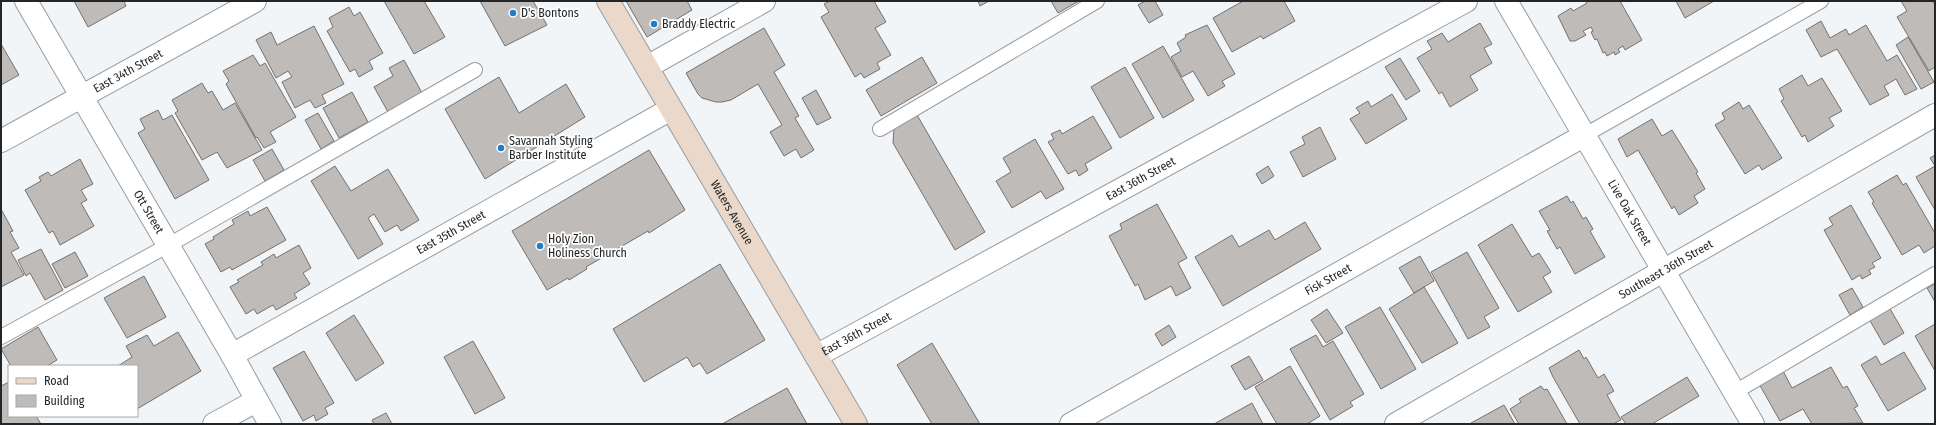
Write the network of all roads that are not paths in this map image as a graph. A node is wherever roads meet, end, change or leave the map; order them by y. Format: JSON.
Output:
{"nodes":[{"id":1,"x":26,"y":1,"type":"edge"},
{"id":2,"x":255,"y":1,"type":"edge"},
{"id":3,"x":608,"y":1,"type":"edge"},
{"id":4,"x":764,"y":1,"type":"edge"},
{"id":5,"x":1097,"y":1,"type":"edge"},
{"id":6,"x":1466,"y":1,"type":"edge"},
{"id":7,"x":1506,"y":1,"type":"edge"},
{"id":8,"x":1821,"y":1,"type":"edge"},
{"id":9,"x":647,"y":67,"type":"junction"},
{"id":10,"x":475,"y":70,"type":"dead end"},
{"id":11,"x":82,"y":96,"type":"junction"},
{"id":12,"x":671,"y":109,"type":"junction"},
{"id":13,"x":1935,"y":115,"type":"edge"},
{"id":14,"x":880,"y":129,"type":"dead end"},
{"id":15,"x":1585,"y":135,"type":"junction"},
{"id":16,"x":1,"y":141,"type":"edge"},
{"id":17,"x":167,"y":246,"type":"junction"},
{"id":18,"x":1664,"y":271,"type":"junction"},
{"id":19,"x":1935,"y":274,"type":"edge"},
{"id":20,"x":1,"y":337,"type":"edge"},
{"id":21,"x":232,"y":355,"type":"junction"},
{"id":22,"x":816,"y":356,"type":"junction"},
{"id":23,"x":1734,"y":392,"type":"junction"},
{"id":24,"x":256,"y":401,"type":"junction"},
{"id":25,"x":214,"y":424,"type":"edge"},
{"id":26,"x":270,"y":424,"type":"edge"},
{"id":27,"x":856,"y":424,"type":"edge"},
{"id":28,"x":1071,"y":424,"type":"edge"},
{"id":29,"x":1396,"y":424,"type":"edge"},
{"id":30,"x":1753,"y":424,"type":"edge"}],
"edges":[{"from":1,"to":11,"type":"street","name":"Ott Street"},
{"from":2,"to":11,"type":"street","name":"East 34th Street"},
{"from":3,"to":9,"type":"main road","name":"Waters Avenue"},
{"from":4,"to":9,"type":"street"},
{"from":5,"to":14,"type":"lane"},
{"from":6,"to":22,"type":"street","name":"East 36th Street"},
{"from":7,"to":15,"type":"street","name":"Live Oak Street"},
{"from":8,"to":15,"type":"lane"},
{"from":9,"to":12,"type":"main road","name":"Waters Avenue"},
{"from":10,"to":17,"type":"lane"},
{"from":11,"to":16,"type":"street","name":"East 34th Street"},
{"from":11,"to":17,"type":"street","name":"Ott Street"},
{"from":12,"to":21,"type":"street","name":"East 35th Street"},
{"from":12,"to":22,"type":"main road","name":"Waters Avenue"},
{"from":13,"to":18,"type":"street","name":"Southeast 36th Street"},
{"from":15,"to":18,"type":"street","name":"Live Oak Street"},
{"from":15,"to":28,"type":"street","name":"Fisk Street"},
{"from":17,"to":20,"type":"lane"},
{"from":17,"to":21,"type":"street","name":"Ott Street"},
{"from":18,"to":23,"type":"street","name":"Live Oak Street"},
{"from":18,"to":29,"type":"street","name":"Southeast 36th Street"},
{"from":19,"to":23,"type":"lane"},
{"from":21,"to":24,"type":"street","name":"Ott Street"},
{"from":22,"to":27,"type":"main road","name":"Waters Avenue"},
{"from":23,"to":30,"type":"street","name":"Live Oak Street"},
{"from":24,"to":25,"type":"street"},
{"from":24,"to":26,"type":"street","name":"Ott Street"}]}
